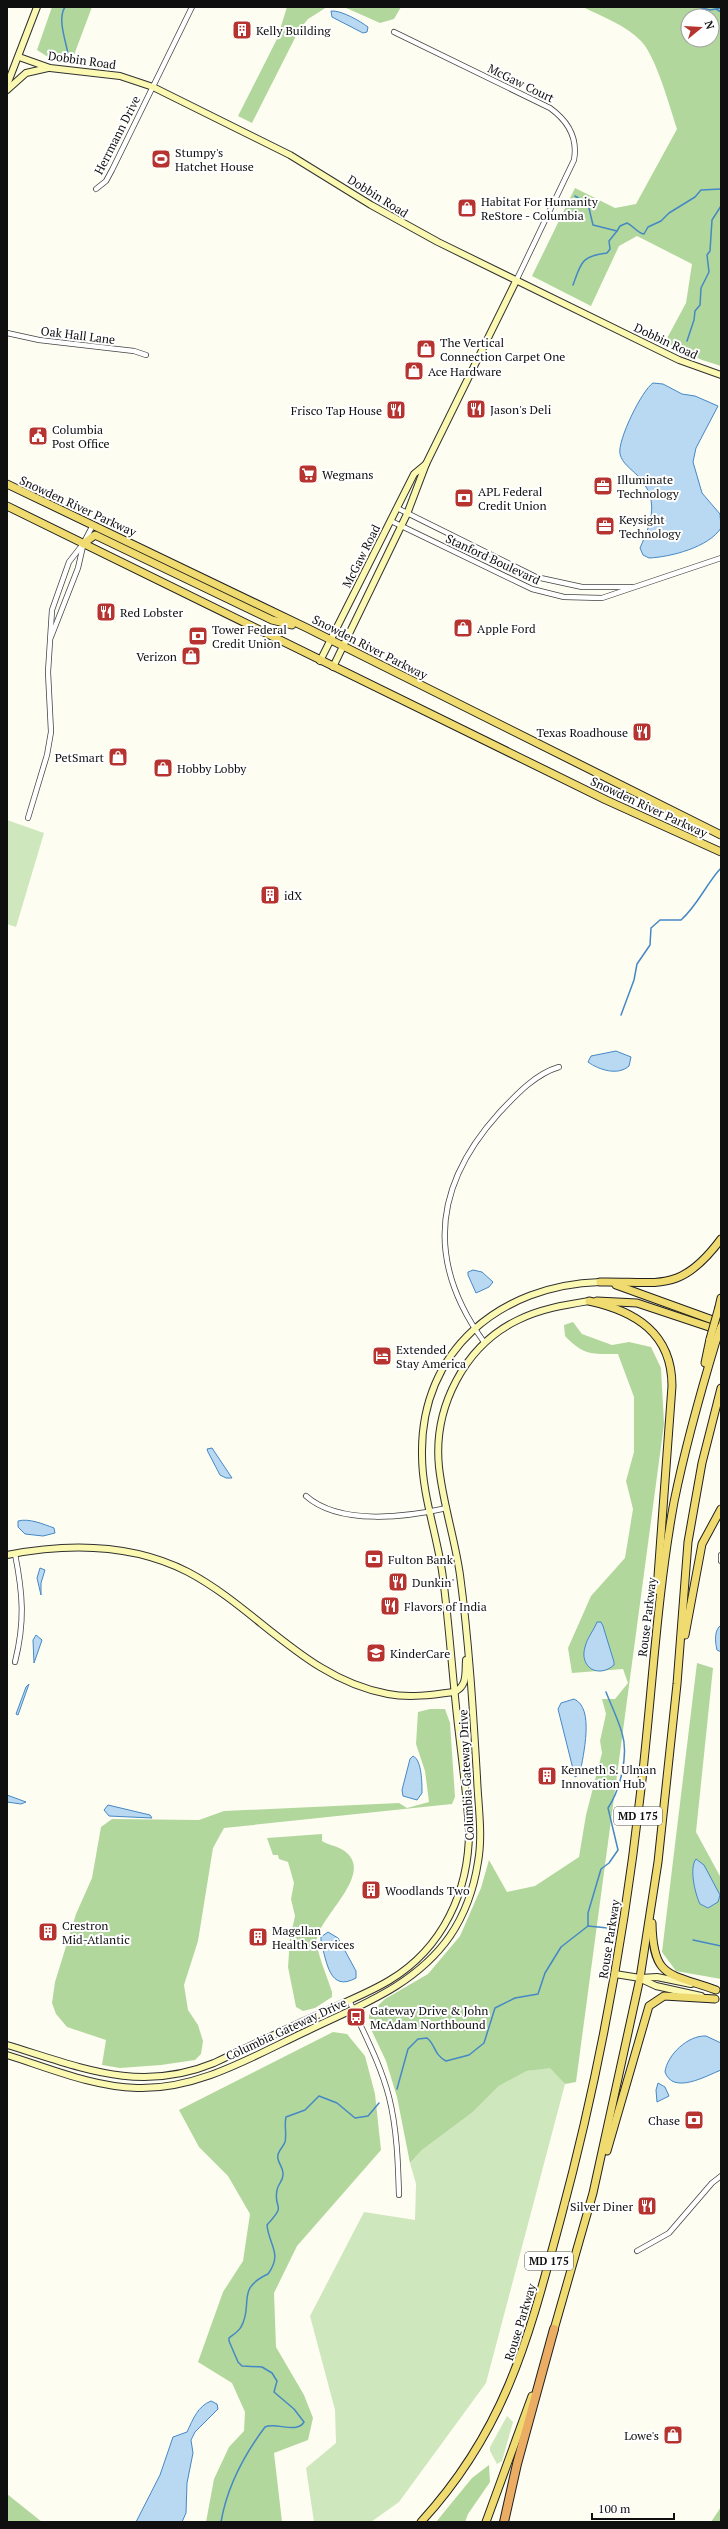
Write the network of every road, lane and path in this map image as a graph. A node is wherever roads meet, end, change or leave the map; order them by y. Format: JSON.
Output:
{"nodes":[{"id":1,"x":37,"y":7,"type":"edge"},
{"id":2,"x":192,"y":7,"type":"edge"},
{"id":3,"x":394,"y":32,"type":"dead end"},
{"id":4,"x":18,"y":57,"type":"junction"},
{"id":5,"x":50,"y":68,"type":"junction"},
{"id":6,"x":7,"y":85,"type":"edge"},
{"id":7,"x":153,"y":87,"type":"junction"},
{"id":8,"x":7,"y":90,"type":"edge"},
{"id":9,"x":96,"y":189,"type":"dead end"},
{"id":10,"x":516,"y":281,"type":"junction"},
{"id":11,"x":7,"y":333,"type":"edge"},
{"id":12,"x":146,"y":356,"type":"dead end"},
{"id":13,"x":721,"y":375,"type":"edge"},
{"id":14,"x":426,"y":464,"type":"junction"},
{"id":15,"x":7,"y":484,"type":"edge"},
{"id":16,"x":7,"y":506,"type":"edge"},
{"id":17,"x":397,"y":508,"type":"junction"},
{"id":18,"x":407,"y":514,"type":"junction"},
{"id":19,"x":391,"y":521,"type":"junction"},
{"id":20,"x":92,"y":525,"type":"junction"},
{"id":21,"x":401,"y":526,"type":"junction"},
{"id":22,"x":83,"y":544,"type":"junction"},
{"id":23,"x":721,"y":558,"type":"edge"},
{"id":24,"x":639,"y":586,"type":"junction"},
{"id":25,"x":307,"y":628,"type":"junction"},
{"id":26,"x":49,"y":640,"type":"junction"},
{"id":27,"x":331,"y":640,"type":"junction"},
{"id":28,"x":344,"y":647,"type":"junction"},
{"id":29,"x":320,"y":661,"type":"junction"},
{"id":30,"x":333,"y":667,"type":"junction"},
{"id":31,"x":28,"y":818,"type":"dead end"},
{"id":32,"x":688,"y":819,"type":"junction"},
{"id":33,"x":721,"y":830,"type":"edge"},
{"id":34,"x":677,"y":833,"type":"junction"},
{"id":35,"x":721,"y":835,"type":"edge"},
{"id":36,"x":721,"y":852,"type":"edge"},
{"id":37,"x":721,"y":857,"type":"edge"},
{"id":38,"x":558,"y":1067,"type":"dead end"},
{"id":39,"x":721,"y":1239,"type":"edge"},
{"id":40,"x":600,"y":1282,"type":"junction"},
{"id":41,"x":721,"y":1298,"type":"edge"},
{"id":42,"x":589,"y":1301,"type":"junction"},
{"id":43,"x":721,"y":1323,"type":"edge"},
{"id":44,"x":721,"y":1326,"type":"edge"},
{"id":45,"x":475,"y":1329,"type":"junction"},
{"id":46,"x":721,"y":1332,"type":"edge"},
{"id":47,"x":713,"y":1340,"type":"junction"},
{"id":48,"x":484,"y":1342,"type":"junction"},
{"id":49,"x":721,"y":1388,"type":"edge"},
{"id":50,"x":306,"y":1496,"type":"dead end"},
{"id":51,"x":447,"y":1508,"type":"junction"},
{"id":52,"x":721,"y":1509,"type":"edge"},
{"id":53,"x":431,"y":1512,"type":"junction"},
{"id":54,"x":15,"y":1554,"type":"junction"},
{"id":55,"x":7,"y":1555,"type":"edge"},
{"id":56,"x":721,"y":1555,"type":"edge"},
{"id":57,"x":721,"y":1562,"type":"edge"},
{"id":58,"x":466,"y":1641,"type":"junction"},
{"id":59,"x":653,"y":1658,"type":"junction"},
{"id":60,"x":15,"y":1662,"type":"dead end"},
{"id":61,"x":676,"y":1684,"type":"junction"},
{"id":62,"x":454,"y":1692,"type":"junction"},
{"id":63,"x":652,"y":1904,"type":"junction"},
{"id":64,"x":615,"y":1974,"type":"junction"},
{"id":65,"x":640,"y":1978,"type":"junction"},
{"id":66,"x":719,"y":1990,"type":"edge"},
{"id":67,"x":349,"y":2000,"type":"junction"},
{"id":68,"x":718,"y":2000,"type":"edge"},
{"id":69,"x":354,"y":2009,"type":"junction"},
{"id":70,"x":7,"y":2045,"type":"edge"},
{"id":71,"x":7,"y":2055,"type":"edge"},
{"id":72,"x":721,"y":2176,"type":"edge"},
{"id":73,"x":593,"y":2193,"type":"junction"},
{"id":74,"x":399,"y":2195,"type":"dead end"},
{"id":75,"x":638,"y":2251,"type":"dead end"},
{"id":76,"x":554,"y":2329,"type":"junction"},
{"id":77,"x":421,"y":2522,"type":"edge"},
{"id":78,"x":486,"y":2522,"type":"edge"},
{"id":79,"x":504,"y":2522,"type":"edge"}],
"edges":[{"from":1,"to":4,"type":"street"},
{"from":2,"to":7,"type":"street","name":"Herrmann Drive"},
{"from":3,"to":10,"type":"street","name":"McGaw Court"},
{"from":4,"to":5,"type":"street","name":"Dobbin Road"},
{"from":4,"to":6,"type":"street"},
{"from":5,"to":7,"type":"street","name":"Dobbin Road"},
{"from":5,"to":8,"type":"street"},
{"from":7,"to":9,"type":"street","name":"Herrmann Drive"},
{"from":7,"to":10,"type":"street","name":"Dobbin Road"},
{"from":10,"to":13,"type":"street","name":"Dobbin Road"},
{"from":10,"to":14,"type":"street","name":"McGaw Road"},
{"from":11,"to":12,"type":"street","name":"Oak Hall Lane"},
{"from":14,"to":17,"type":"street","name":"McGaw Road"},
{"from":14,"to":18,"type":"street","name":"McGaw Road"},
{"from":15,"to":20,"type":"main road","name":"Snowden River Parkway"},
{"from":16,"to":22,"type":"main road","name":"Snowden River Parkway"},
{"from":17,"to":18,"type":"street","name":"Stanford Boulevard"},
{"from":17,"to":19,"type":"street","name":"McGaw Road"},
{"from":18,"to":21,"type":"street","name":"McGaw Road"},
{"from":18,"to":24,"type":"street","name":"Stanford Boulevard"},
{"from":19,"to":21,"type":"street","name":"Stanford Boulevard"},
{"from":19,"to":27,"type":"street","name":"McGaw Road"},
{"from":20,"to":22,"type":"street"},
{"from":20,"to":25,"type":"main road","name":"Snowden River Parkway"},
{"from":21,"to":24,"type":"street","name":"Stanford Boulevard"},
{"from":21,"to":28,"type":"street","name":"McGaw Road"},
{"from":22,"to":25,"type":"main road"},
{"from":22,"to":26,"type":"street"},
{"from":22,"to":26,"type":"street"},
{"from":22,"to":29,"type":"main road","name":"Snowden River Parkway"},
{"from":23,"to":24,"type":"street","name":"Stanford Boulevard"},
{"from":25,"to":27,"type":"main road","name":"Snowden River Parkway"},
{"from":26,"to":31,"type":"street"},
{"from":27,"to":28,"type":"main road","name":"Snowden River Parkway"},
{"from":27,"to":29,"type":"street","name":"McGaw Road"},
{"from":28,"to":30,"type":"street","name":"McGaw Road"},
{"from":28,"to":32,"type":"main road","name":"Snowden River Parkway"},
{"from":29,"to":30,"type":"main road","name":"Snowden River Parkway"},
{"from":30,"to":34,"type":"main road","name":"Snowden River Parkway"},
{"from":32,"to":33,"type":"main road"},
{"from":32,"to":35,"type":"main road","name":"Snowden River Parkway"},
{"from":34,"to":36,"type":"main road","name":"Snowden River Parkway"},
{"from":34,"to":37,"type":"main road"},
{"from":38,"to":45,"type":"street"},
{"from":39,"to":40,"type":"main road"},
{"from":40,"to":43,"type":"main road"},
{"from":40,"to":45,"type":"street","name":"Columbia Gateway Drive"},
{"from":41,"to":47,"type":"main road","bridge":true},
{"from":42,"to":46,"type":"main road"},
{"from":42,"to":48,"type":"street","name":"Columbia Gateway Drive"},
{"from":42,"to":59,"type":"main road"},
{"from":44,"to":47,"type":"main road","name":"Rouse Parkway","number":"MD 175","bridge":true},
{"from":45,"to":48,"type":"street"},
{"from":45,"to":53,"type":"street","name":"Columbia Gateway Drive"},
{"from":47,"to":59,"type":"main road","name":"Rouse Parkway","number":"MD 175"},
{"from":48,"to":51,"type":"street","name":"Columbia Gateway Drive"},
{"from":49,"to":61,"type":"main road","number":"MD 175"},
{"from":50,"to":53,"type":"street"},
{"from":51,"to":53,"type":"street"},
{"from":51,"to":58,"type":"street","name":"Columbia Gateway Drive"},
{"from":52,"to":61,"type":"main road"},
{"from":53,"to":62,"type":"street","name":"Columbia Gateway Drive"},
{"from":54,"to":55,"type":"street","name":"Columbia Gateway Drive"},
{"from":54,"to":60,"type":"street"},
{"from":54,"to":62,"type":"street","name":"Columbia Gateway Drive"},
{"from":56,"to":57,"type":"street"},
{"from":58,"to":62,"type":"street"},
{"from":58,"to":69,"type":"street","name":"Columbia Gateway Drive"},
{"from":59,"to":64,"type":"main road","name":"Rouse Parkway","number":"MD 175"},
{"from":61,"to":63,"type":"main road","number":"MD 175"},
{"from":62,"to":67,"type":"street","name":"Columbia Gateway Drive"},
{"from":63,"to":65,"type":"main road","number":"MD 175"},
{"from":63,"to":66,"type":"main road"},
{"from":64,"to":65,"type":"street"},
{"from":64,"to":77,"type":"main road","name":"Rouse Parkway","number":"MD 175"},
{"from":65,"to":66,"type":"street"},
{"from":65,"to":68,"type":"street"},
{"from":65,"to":73,"type":"main road","number":"MD 175"},
{"from":67,"to":69,"type":"street"},
{"from":67,"to":70,"type":"street","name":"Columbia Gateway Drive"},
{"from":68,"to":73,"type":"main road"},
{"from":69,"to":71,"type":"street","name":"Columbia Gateway Drive"},
{"from":69,"to":74,"type":"street"},
{"from":72,"to":75,"type":"street"},
{"from":73,"to":76,"type":"main road","number":"MD 175"},
{"from":76,"to":78,"type":"main road","number":"MD 175"},
{"from":76,"to":79,"type":"highway"}]}
